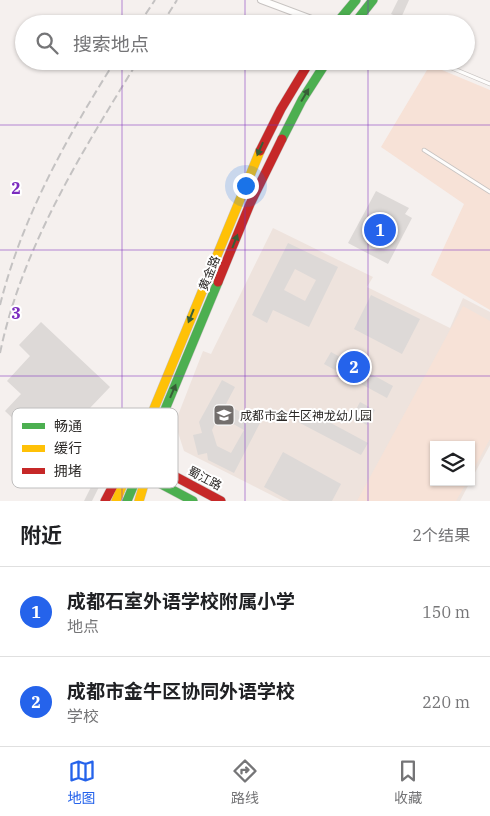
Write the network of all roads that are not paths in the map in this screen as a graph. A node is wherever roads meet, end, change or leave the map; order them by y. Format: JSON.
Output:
{"nodes":[{"id":1,"x":261,"y":0,"type":"edge"},
{"id":2,"x":356,"y":0,"type":"edge"},
{"id":3,"x":373,"y":0,"type":"edge"},
{"id":4,"x":301,"y":15,"type":"edge"},
{"id":5,"x":344,"y":15,"type":"edge"},
{"id":6,"x":361,"y":15,"type":"edge"},
{"id":7,"x":305,"y":70,"type":"edge"},
{"id":8,"x":321,"y":70,"type":"edge"},
{"id":9,"x":457,"y":70,"type":"edge"},
{"id":10,"x":490,"y":84,"type":"edge"},
{"id":11,"x":424,"y":150,"type":"dead end"},
{"id":12,"x":490,"y":192,"type":"edge"},
{"id":13,"x":153,"y":408,"type":"edge"},
{"id":14,"x":166,"y":408,"type":"edge"},
{"id":15,"x":178,"y":478,"type":"edge"},
{"id":16,"x":112,"y":488,"type":"edge"},
{"id":17,"x":121,"y":488,"type":"edge"},
{"id":18,"x":133,"y":488,"type":"edge"},
{"id":19,"x":143,"y":488,"type":"edge"},
{"id":20,"x":169,"y":488,"type":"edge"},
{"id":21,"x":105,"y":501,"type":"edge"},
{"id":22,"x":116,"y":501,"type":"edge"},
{"id":23,"x":127,"y":501,"type":"edge"},
{"id":24,"x":139,"y":501,"type":"edge"},
{"id":25,"x":193,"y":501,"type":"edge"},
{"id":26,"x":221,"y":501,"type":"edge"}],
"edges":[{"from":1,"to":4,"type":"street"},
{"from":2,"to":5,"type":"main road"},
{"from":3,"to":6,"type":"main road"},
{"from":7,"to":13,"type":"main road","name":"黄金路","one_way":true},
{"from":14,"to":8,"type":"main road","name":"黄金路","one_way":true},
{"from":9,"to":10,"type":"lane"},
{"from":11,"to":12,"type":"lane"},
{"from":15,"to":26,"type":"main road","name":"蜀江路"},
{"from":16,"to":21,"type":"main road"},
{"from":17,"to":22,"type":"main road","name":"黄金路"},
{"from":18,"to":23,"type":"main road","name":"黄金路"},
{"from":19,"to":24,"type":"main road"},
{"from":20,"to":25,"type":"main road","name":"蜀江路"}]}
